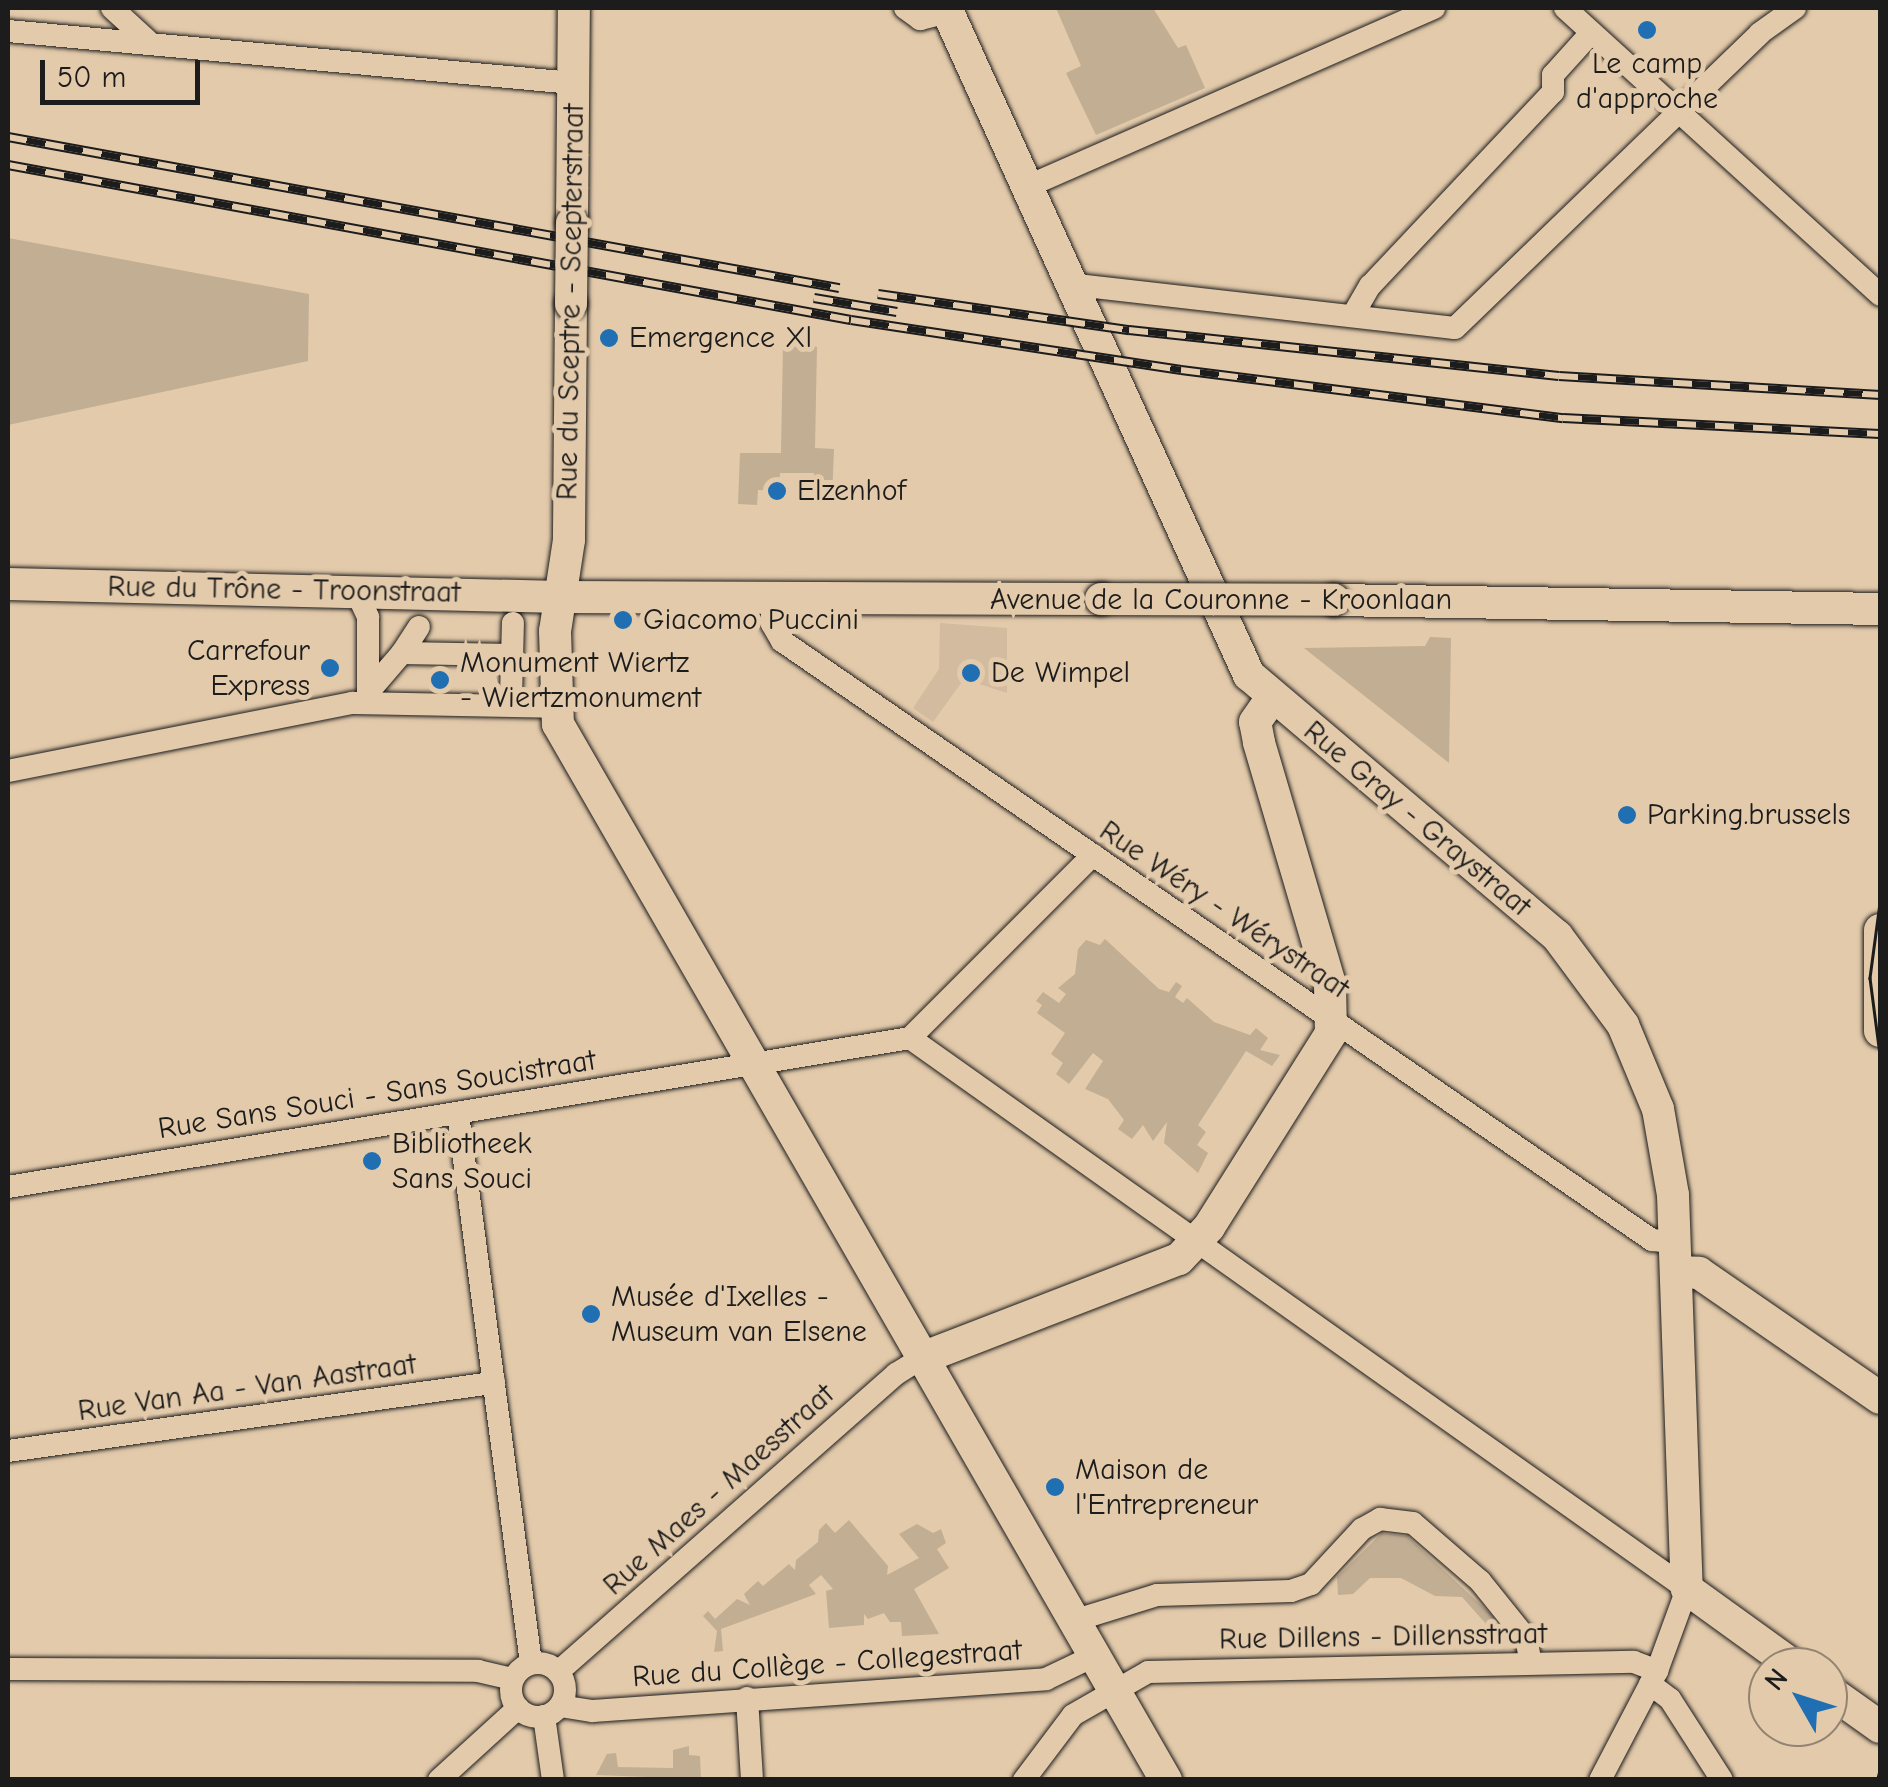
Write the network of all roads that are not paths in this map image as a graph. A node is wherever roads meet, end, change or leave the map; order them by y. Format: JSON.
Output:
{"nodes":[{"id":1,"x":112,"y":8,"type":"edge"},
{"id":2,"x":574,"y":8,"type":"edge"},
{"id":3,"x":905,"y":8,"type":"edge"},
{"id":4,"x":1434,"y":8,"type":"edge"},
{"id":5,"x":1565,"y":8,"type":"edge"},
{"id":6,"x":1795,"y":8,"type":"edge"},
{"id":7,"x":947,"y":10,"type":"edge"},
{"id":8,"x":8,"y":31,"type":"edge"},
{"id":9,"x":1591,"y":33,"type":"junction"},
{"id":10,"x":150,"y":43,"type":"junction"},
{"id":11,"x":573,"y":83,"type":"junction"},
{"id":12,"x":1678,"y":113,"type":"junction"},
{"id":13,"x":1024,"y":188,"type":"junction"},
{"id":14,"x":1068,"y":284,"type":"junction"},
{"id":15,"x":1880,"y":294,"type":"edge"},
{"id":16,"x":1352,"y":314,"type":"junction"},
{"id":17,"x":8,"y":584,"type":"edge"},
{"id":18,"x":356,"y":591,"type":"junction"},
{"id":19,"x":560,"y":597,"type":"junction"},
{"id":20,"x":772,"y":598,"type":"junction"},
{"id":21,"x":1880,"y":609,"type":"edge"},
{"id":22,"x":419,"y":627,"type":"dead end"},
{"id":23,"x":402,"y":653,"type":"junction"},
{"id":24,"x":370,"y":696,"type":"junction"},
{"id":25,"x":511,"y":698,"type":"dead end"},
{"id":26,"x":1272,"y":698,"type":"junction"},
{"id":27,"x":554,"y":708,"type":"junction"},
{"id":28,"x":8,"y":771,"type":"edge"},
{"id":29,"x":1092,"y":856,"type":"junction"},
{"id":30,"x":1880,"y":930,"type":"edge"},
{"id":31,"x":1330,"y":1019,"type":"junction"},
{"id":32,"x":1880,"y":1030,"type":"edge"},
{"id":33,"x":910,"y":1038,"type":"junction"},
{"id":34,"x":756,"y":1065,"type":"junction"},
{"id":35,"x":458,"y":1114,"type":"junction"},
{"id":36,"x":8,"y":1187,"type":"edge"},
{"id":37,"x":1194,"y":1243,"type":"junction"},
{"id":38,"x":1675,"y":1257,"type":"junction"},
{"id":39,"x":922,"y":1358,"type":"junction"},
{"id":40,"x":494,"y":1383,"type":"junction"},
{"id":41,"x":1880,"y":1398,"type":"edge"},
{"id":42,"x":8,"y":1452,"type":"edge"},
{"id":43,"x":1687,"y":1589,"type":"junction"},
{"id":44,"x":1073,"y":1621,"type":"junction"},
{"id":45,"x":1767,"y":1647,"type":"edge"},
{"id":46,"x":1094,"y":1656,"type":"junction"},
{"id":47,"x":532,"y":1663,"type":"junction"},
{"id":48,"x":1531,"y":1663,"type":"junction"},
{"id":49,"x":8,"y":1669,"type":"edge"},
{"id":50,"x":558,"y":1672,"type":"junction"},
{"id":51,"x":1654,"y":1677,"type":"junction"},
{"id":52,"x":512,"y":1679,"type":"junction"},
{"id":53,"x":1113,"y":1688,"type":"junction"},
{"id":54,"x":747,"y":1698,"type":"junction"},
{"id":55,"x":1848,"y":1704,"type":"edge"},
{"id":56,"x":518,"y":1708,"type":"junction"},
{"id":57,"x":552,"y":1711,"type":"junction"},
{"id":58,"x":1880,"y":1727,"type":"edge"},
{"id":59,"x":439,"y":1780,"type":"edge"},
{"id":60,"x":552,"y":1780,"type":"edge"},
{"id":61,"x":752,"y":1780,"type":"edge"},
{"id":62,"x":1024,"y":1780,"type":"edge"},
{"id":63,"x":1166,"y":1780,"type":"edge"},
{"id":64,"x":1600,"y":1780,"type":"edge"},
{"id":65,"x":1722,"y":1780,"type":"edge"}],
"edges":[{"from":1,"to":10,"type":"street"},
{"from":2,"to":11,"type":"street","name":"Rue du Sceptre - Scepterstraat"},
{"from":3,"to":7,"type":"street"},
{"from":4,"to":13,"type":"street"},
{"from":5,"to":9,"type":"street"},
{"from":6,"to":12,"type":"street"},
{"from":7,"to":13,"type":"street","name":"Rue Gray - Graystraat"},
{"from":8,"to":10,"type":"street"},
{"from":9,"to":12,"type":"street"},
{"from":9,"to":16,"type":"street"},
{"from":10,"to":11,"type":"street"},
{"from":11,"to":19,"type":"street","name":"Rue du Sceptre - Scepterstraat","bridge":true},
{"from":12,"to":15,"type":"street"},
{"from":12,"to":16,"type":"street"},
{"from":13,"to":14,"type":"street","name":"Rue Gray - Graystraat"},
{"from":14,"to":16,"type":"street"},
{"from":14,"to":26,"type":"street","name":"Rue Gray - Graystraat"},
{"from":17,"to":18,"type":"street","name":"Rue du Trône - Troonstraat"},
{"from":18,"to":19,"type":"street","name":"Rue du Trône - Troonstraat"},
{"from":18,"to":24,"type":"street"},
{"from":19,"to":20,"type":"street","name":"Avenue de la Couronne - Kroonlaan"},
{"from":19,"to":27,"type":"street","name":"Rue du Sceptre - Scepterstraat"},
{"from":20,"to":21,"type":"street","name":"Avenue de la Couronne - Kroonlaan","bridge":true},
{"from":20,"to":29,"type":"street","name":"Rue Wéry - Wérystraat"},
{"from":22,"to":23,"type":"street"},
{"from":23,"to":24,"type":"street"},
{"from":23,"to":25,"type":"street"},
{"from":24,"to":27,"type":"street"},
{"from":24,"to":28,"type":"street"},
{"from":26,"to":31,"type":"street"},
{"from":26,"to":38,"type":"street","name":"Rue Gray - Graystraat"},
{"from":27,"to":34,"type":"street"},
{"from":29,"to":31,"type":"street","name":"Rue Wéry - Wérystraat"},
{"from":29,"to":33,"type":"street"},
{"from":30,"to":32,"type":"street"},
{"from":31,"to":37,"type":"street"},
{"from":31,"to":38,"type":"street","name":"Rue Wéry - Wérystraat"},
{"from":33,"to":34,"type":"street","name":"Rue Sans Souci - Sans Soucistraat"},
{"from":33,"to":37,"type":"street"},
{"from":34,"to":35,"type":"street","name":"Rue Sans Souci - Sans Soucistraat"},
{"from":34,"to":39,"type":"street"},
{"from":35,"to":36,"type":"street","name":"Rue Sans Souci - Sans Soucistraat"},
{"from":35,"to":40,"type":"street"},
{"from":37,"to":39,"type":"street"},
{"from":37,"to":43,"type":"street"},
{"from":38,"to":41,"type":"street"},
{"from":38,"to":43,"type":"street","name":"Rue Gray - Graystraat"},
{"from":39,"to":44,"type":"street"},
{"from":39,"to":50,"type":"street","name":"Rue Maes - Maesstraat"},
{"from":40,"to":42,"type":"street","name":"Rue Van Aa - Van Aastraat"},
{"from":40,"to":47,"type":"street"},
{"from":43,"to":45,"type":"street"},
{"from":43,"to":51,"type":"street","name":"Rue Gray - Graystraat"},
{"from":44,"to":46,"type":"street"},
{"from":44,"to":48,"type":"street"},
{"from":46,"to":53,"type":"street"},
{"from":46,"to":54,"type":"street","name":"Rue du Collège - Collegestraat"},
{"from":47,"to":50,"type":"street"},
{"from":47,"to":52,"type":"street"},
{"from":48,"to":51,"type":"street","name":"Rue Dillens - Dillensstraat"},
{"from":48,"to":53,"type":"street","name":"Rue Dillens - Dillensstraat"},
{"from":49,"to":52,"type":"street"},
{"from":50,"to":57,"type":"street"},
{"from":51,"to":64,"type":"street","name":"Rue Gray - Graystraat"},
{"from":51,"to":65,"type":"street"},
{"from":52,"to":56,"type":"street"},
{"from":53,"to":62,"type":"street","name":"Rue Dillens - Dillensstraat"},
{"from":53,"to":63,"type":"street"},
{"from":54,"to":57,"type":"street","name":"Rue du Collège - Collegestraat"},
{"from":54,"to":61,"type":"street"},
{"from":55,"to":58,"type":"street"},
{"from":56,"to":57,"type":"street"},
{"from":56,"to":59,"type":"street"},
{"from":57,"to":60,"type":"street"}]}
